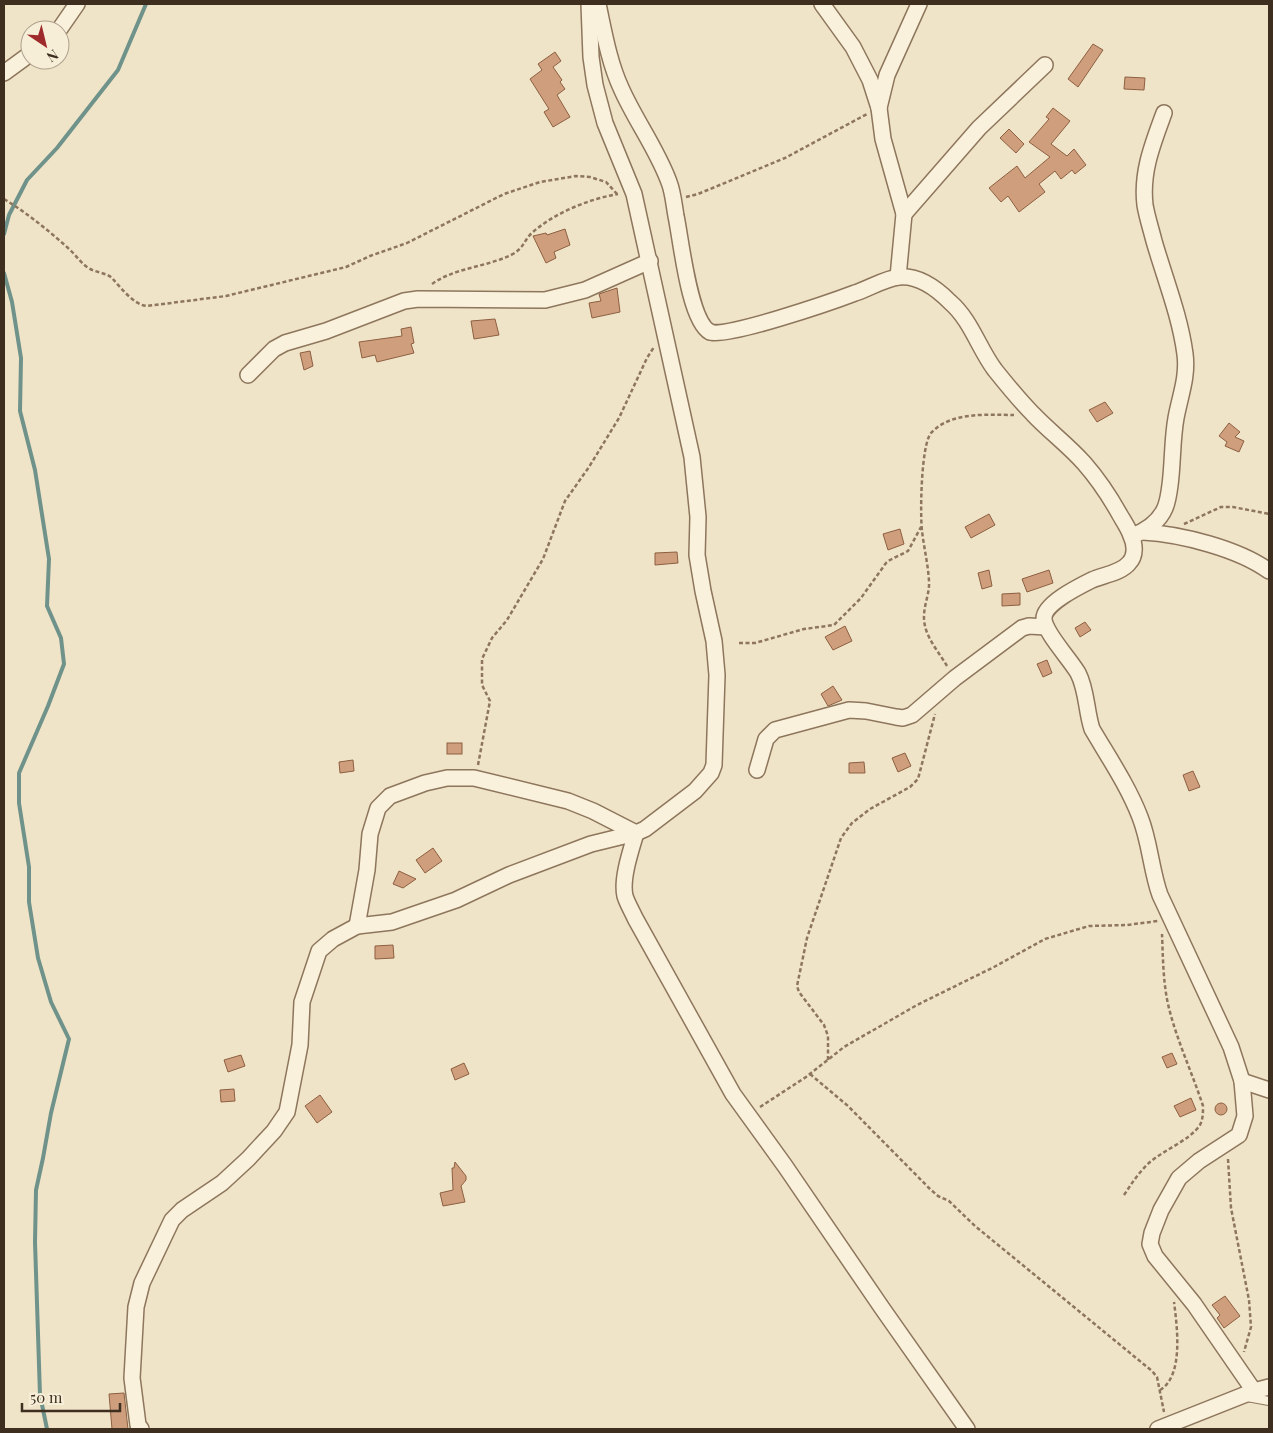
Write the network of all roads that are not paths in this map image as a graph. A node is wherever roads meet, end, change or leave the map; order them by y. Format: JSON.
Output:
{"nodes":[{"id":1,"x":78,"y":4,"type":"edge"},
{"id":2,"x":589,"y":4,"type":"edge"},
{"id":3,"x":598,"y":4,"type":"edge"},
{"id":4,"x":822,"y":4,"type":"edge"},
{"id":5,"x":919,"y":4,"type":"edge"},
{"id":6,"x":66,"y":20,"type":"edge"},
{"id":7,"x":20,"y":61,"type":"edge"},
{"id":8,"x":1045,"y":65,"type":"dead end"},
{"id":9,"x":4,"y":73,"type":"edge"},
{"id":10,"x":879,"y":108,"type":"junction"},
{"id":11,"x":1164,"y":113,"type":"dead end"},
{"id":12,"x":904,"y":214,"type":"junction"},
{"id":13,"x":650,"y":261,"type":"junction"},
{"id":14,"x":898,"y":277,"type":"junction"},
{"id":15,"x":248,"y":375,"type":"dead end"},
{"id":16,"x":1137,"y":534,"type":"junction"},
{"id":17,"x":1269,"y":572,"type":"edge"},
{"id":18,"x":1046,"y":627,"type":"junction"},
{"id":19,"x":757,"y":770,"type":"dead end"},
{"id":20,"x":636,"y":833,"type":"junction"},
{"id":21,"x":357,"y":926,"type":"junction"},
{"id":22,"x":1242,"y":1081,"type":"junction"},
{"id":23,"x":1269,"y":1090,"type":"edge"},
{"id":24,"x":1269,"y":1387,"type":"edge"},
{"id":25,"x":1247,"y":1393,"type":"junction"},
{"id":26,"x":1269,"y":1400,"type":"edge"},
{"id":27,"x":1163,"y":1427,"type":"edge"},
{"id":28,"x":141,"y":1429,"type":"edge"},
{"id":29,"x":967,"y":1429,"type":"edge"}],
"edges":[{"from":1,"to":6,"type":"street"},
{"from":2,"to":13,"type":"street"},
{"from":3,"to":14,"type":"street"},
{"from":4,"to":10,"type":"street"},
{"from":5,"to":10,"type":"street"},
{"from":7,"to":9,"type":"street"},
{"from":8,"to":12,"type":"street"},
{"from":10,"to":12,"type":"street"},
{"from":11,"to":16,"type":"street"},
{"from":12,"to":14,"type":"street"},
{"from":13,"to":15,"type":"street"},
{"from":13,"to":20,"type":"street"},
{"from":14,"to":16,"type":"street"},
{"from":16,"to":17,"type":"street"},
{"from":16,"to":18,"type":"street"},
{"from":18,"to":19,"type":"street"},
{"from":18,"to":22,"type":"street"},
{"from":20,"to":21,"type":"street"},
{"from":20,"to":21,"type":"street"},
{"from":20,"to":29,"type":"street"},
{"from":21,"to":28,"type":"street"},
{"from":22,"to":23,"type":"street"},
{"from":22,"to":25,"type":"street"},
{"from":24,"to":25,"type":"street"},
{"from":25,"to":26,"type":"lane"},
{"from":25,"to":27,"type":"street"}]}
